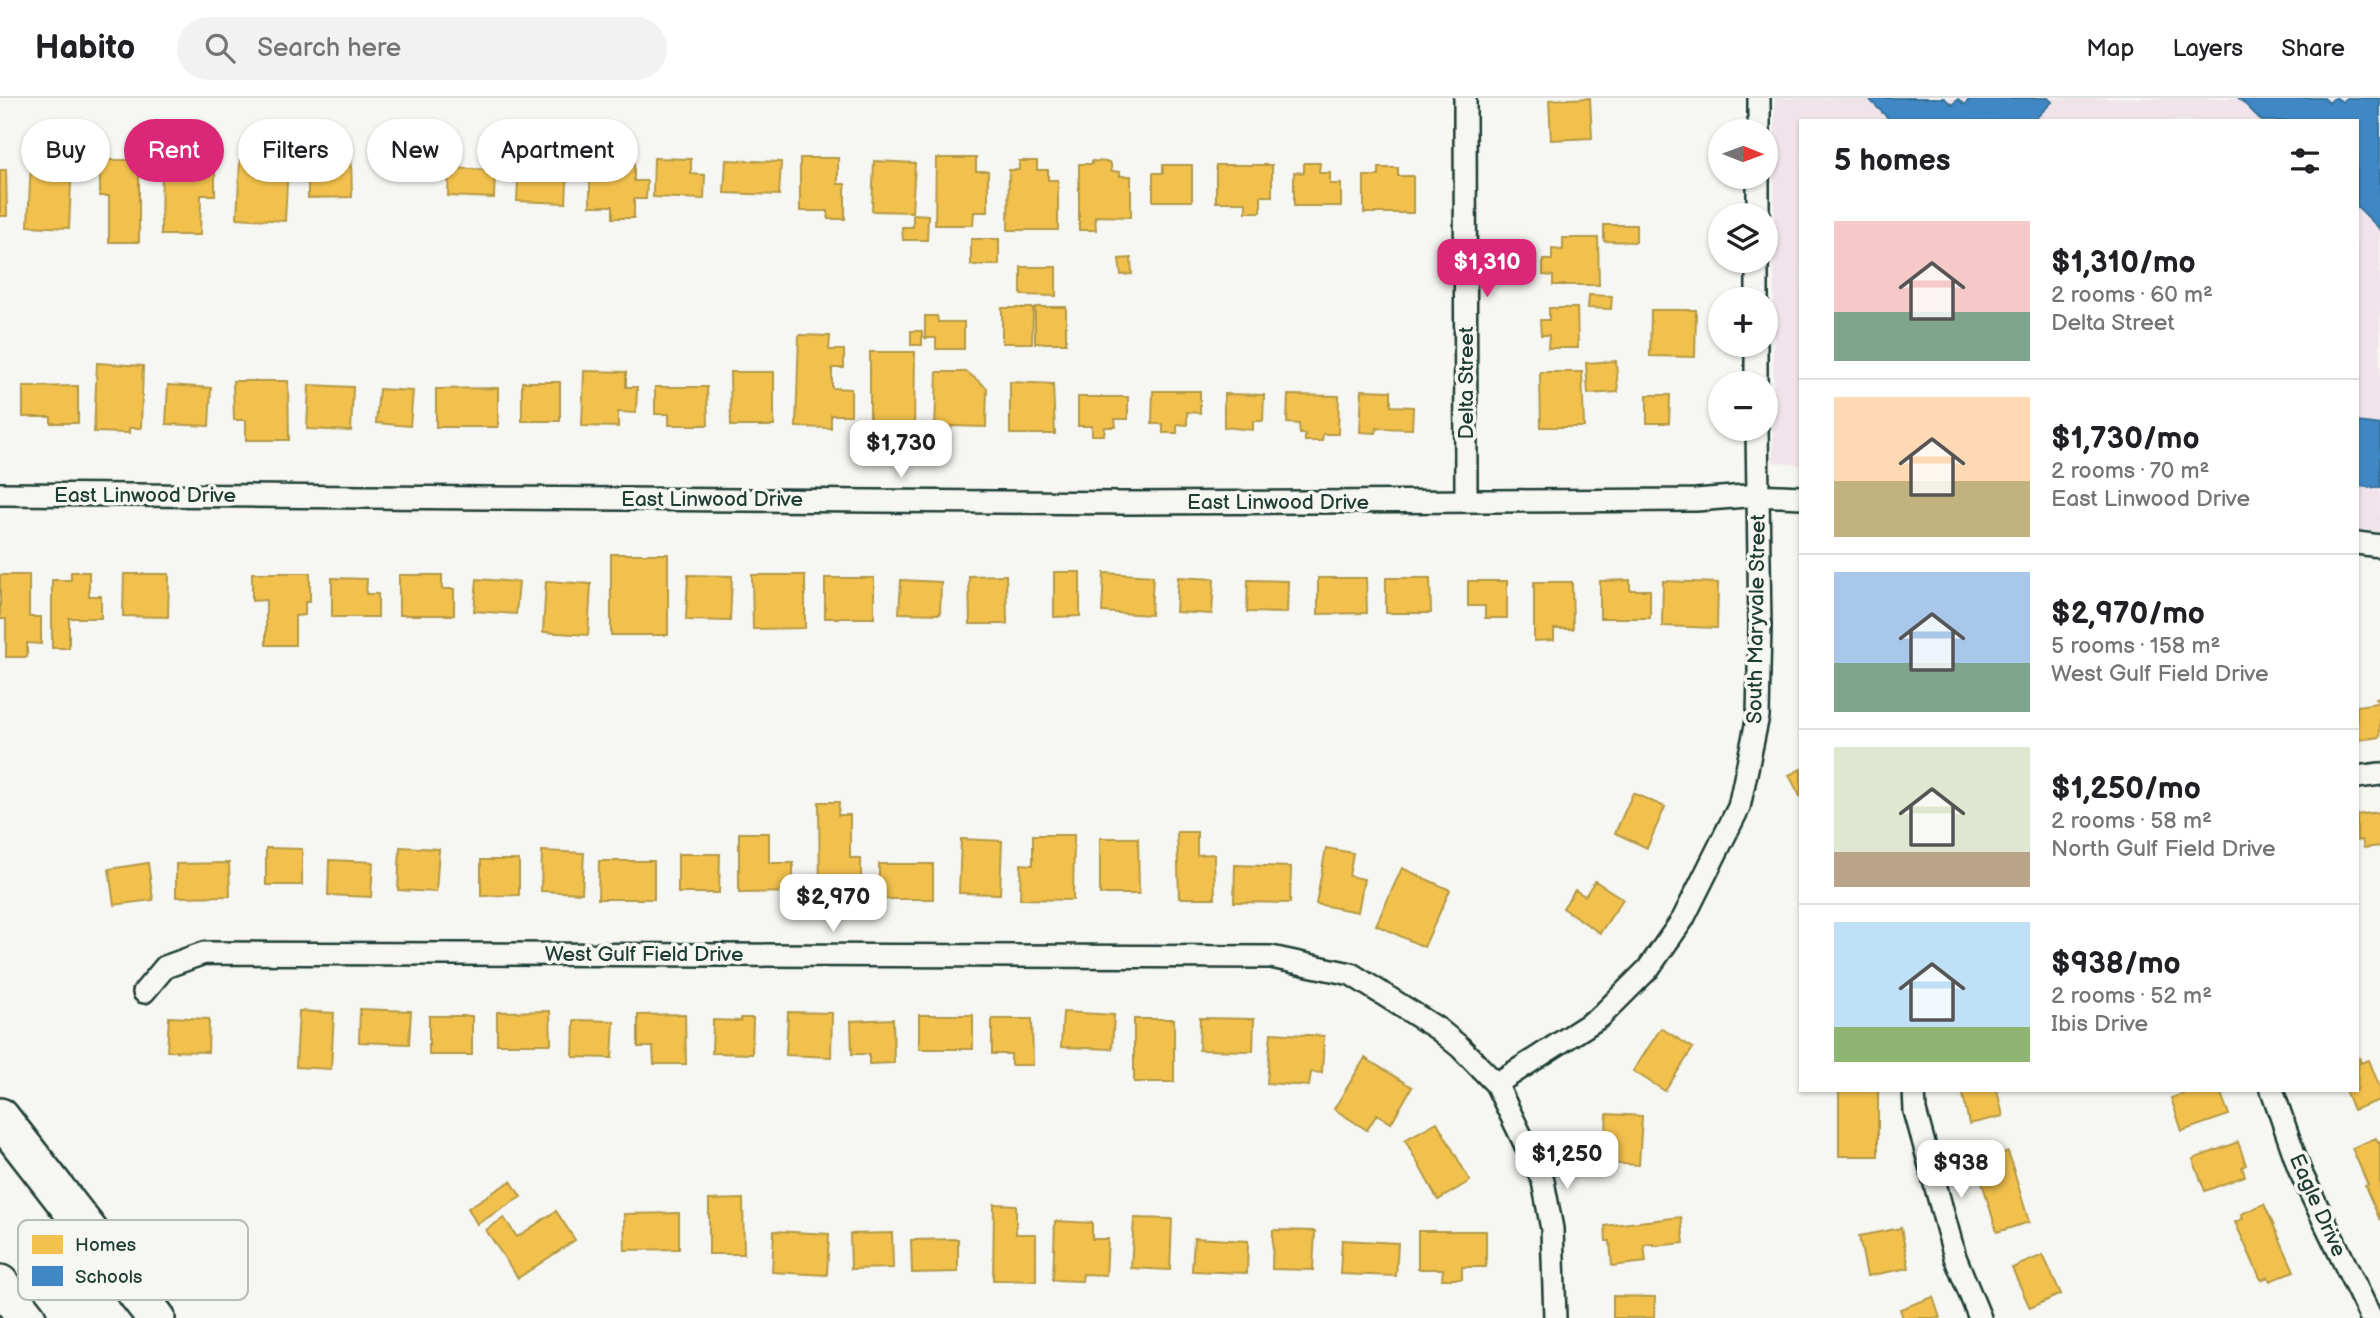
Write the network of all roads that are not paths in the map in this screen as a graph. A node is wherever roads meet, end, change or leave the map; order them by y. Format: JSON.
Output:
{"nodes":[{"id":1,"x":1465,"y":98,"type":"edge"},
{"id":2,"x":1759,"y":98,"type":"edge"},
{"id":3,"x":1759,"y":119,"type":"edge"},
{"id":4,"x":1757,"y":441,"type":"edge"},
{"id":5,"x":0,"y":494,"type":"edge"},
{"id":6,"x":1758,"y":495,"type":"junction"},
{"id":7,"x":1799,"y":498,"type":"edge"},
{"id":8,"x":1466,"y":501,"type":"junction"},
{"id":9,"x":2359,"y":543,"type":"edge"},
{"id":10,"x":2380,"y":546,"type":"edge"},
{"id":11,"x":2380,"y":774,"type":"edge"},
{"id":12,"x":2359,"y":777,"type":"edge"},
{"id":13,"x":144,"y":992,"type":"dead end"},
{"id":14,"x":1496,"y":1084,"type":"junction"},
{"id":15,"x":1914,"y":1092,"type":"edge"},
{"id":16,"x":2273,"y":1092,"type":"edge"},
{"id":17,"x":0,"y":1117,"type":"edge"},
{"id":18,"x":80,"y":1220,"type":"edge"},
{"id":19,"x":0,"y":1284,"type":"edge"},
{"id":20,"x":142,"y":1300,"type":"edge"},
{"id":21,"x":27,"y":1318,"type":"edge"},
{"id":22,"x":156,"y":1318,"type":"edge"},
{"id":23,"x":1555,"y":1318,"type":"edge"},
{"id":24,"x":1980,"y":1318,"type":"edge"},
{"id":25,"x":2371,"y":1318,"type":"edge"}],
"edges":[{"from":1,"to":8,"type":"street","name":"Delta Street"},
{"from":2,"to":3,"type":"street"},
{"from":4,"to":6,"type":"street","name":"South Maryvale Street"},
{"from":5,"to":8,"type":"street","name":"East Linwood Drive"},
{"from":6,"to":7,"type":"street","name":"East Linwood Drive"},
{"from":6,"to":8,"type":"street","name":"East Linwood Drive"},
{"from":6,"to":14,"type":"street","name":"South Maryvale Street"},
{"from":9,"to":10,"type":"street"},
{"from":11,"to":12,"type":"street"},
{"from":13,"to":14,"type":"street","name":"West Gulf Field Drive"},
{"from":14,"to":23,"type":"street","name":"West Gulf Field Drive"},
{"from":15,"to":24,"type":"street"},
{"from":16,"to":25,"type":"street","name":"Eagle Drive"},
{"from":17,"to":18,"type":"highway"},
{"from":19,"to":21,"type":"highway"},
{"from":20,"to":22,"type":"highway"}]}
